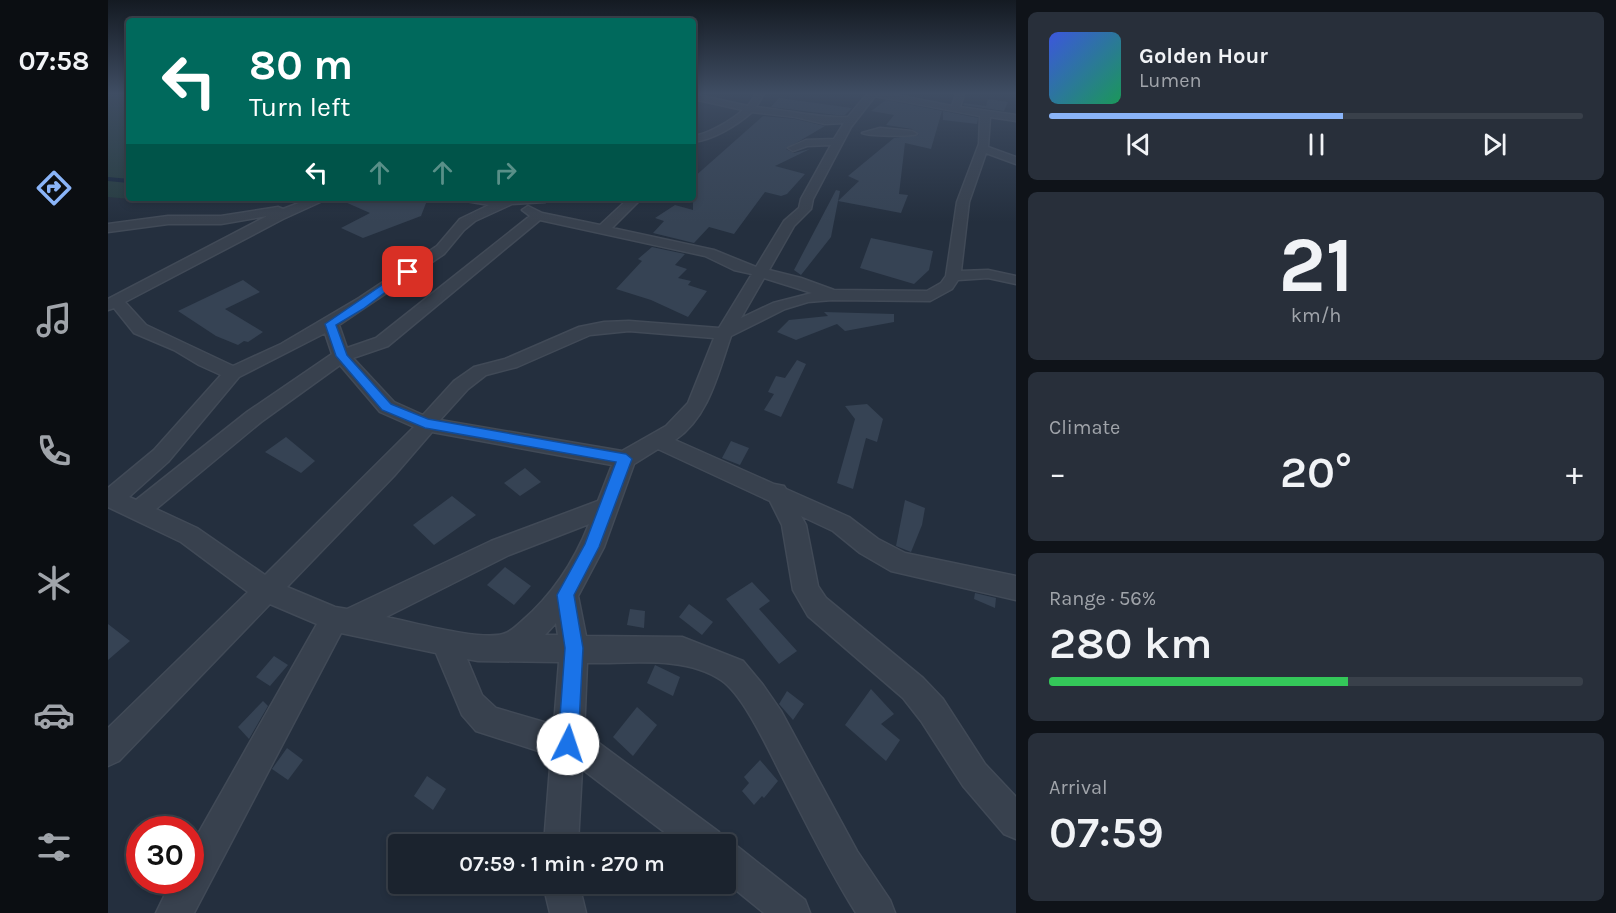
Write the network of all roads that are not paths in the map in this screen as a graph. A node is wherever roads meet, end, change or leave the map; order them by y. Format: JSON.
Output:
{"nodes":[{"id":1,"x":846,"y":137,"type":"edge"},
{"id":2,"x":984,"y":137,"type":"edge"},
{"id":3,"x":705,"y":138,"type":"joint"},
{"id":4,"x":696,"y":140,"type":"edge"},
{"id":5,"x":839,"y":142,"type":"junction"},
{"id":6,"x":696,"y":146,"type":"edge"},
{"id":7,"x":794,"y":148,"type":"dead end"},
{"id":8,"x":982,"y":148,"type":"junction"},
{"id":9,"x":1016,"y":161,"type":"edge"},
{"id":10,"x":314,"y":201,"type":"edge"},
{"id":11,"x":506,"y":201,"type":"edge"},
{"id":12,"x":514,"y":201,"type":"edge"},
{"id":13,"x":633,"y":201,"type":"edge"},
{"id":14,"x":291,"y":210,"type":"junction"},
{"id":15,"x":538,"y":216,"type":"junction"},
{"id":16,"x":108,"y":228,"type":"edge"},
{"id":17,"x":602,"y":231,"type":"junction"},
{"id":18,"x":762,"y":272,"type":"junction"},
{"id":19,"x":952,"y":276,"type":"junction"},
{"id":20,"x":1016,"y":280,"type":"edge"},
{"id":21,"x":832,"y":295,"type":"junction"},
{"id":22,"x":112,"y":303,"type":"edge"},
{"id":23,"x":330,"y":324,"type":"junction"},
{"id":24,"x":724,"y":333,"type":"junction"},
{"id":25,"x":341,"y":356,"type":"junction"},
{"id":26,"x":233,"y":373,"type":"junction"},
{"id":27,"x":425,"y":424,"type":"junction"},
{"id":28,"x":659,"y":441,"type":"junction"},
{"id":29,"x":626,"y":459,"type":"junction"},
{"id":30,"x":776,"y":492,"type":"junction"},
{"id":31,"x":110,"y":498,"type":"edge"},
{"id":32,"x":608,"y":507,"type":"junction"},
{"id":33,"x":137,"y":512,"type":"junction"},
{"id":34,"x":1016,"y":588,"type":"edge"},
{"id":35,"x":266,"y":590,"type":"junction"},
{"id":36,"x":565,"y":595,"type":"junction"},
{"id":37,"x":341,"y":620,"type":"junction"},
{"id":38,"x":445,"y":642,"type":"junction"},
{"id":39,"x":504,"y":648,"type":"junction"},
{"id":40,"x":574,"y":648,"type":"junction"},
{"id":41,"x":568,"y":744,"type":"junction"},
{"id":42,"x":108,"y":750,"type":"edge"},
{"id":43,"x":1016,"y":822,"type":"edge"},
{"id":44,"x":562,"y":834,"type":"edge"},
{"id":45,"x":694,"y":834,"type":"edge"},
{"id":46,"x":736,"y":867,"type":"edge"},
{"id":47,"x":563,"y":894,"type":"edge"},
{"id":48,"x":174,"y":913,"type":"edge"},
{"id":49,"x":568,"y":913,"type":"edge"},
{"id":50,"x":792,"y":913,"type":"edge"},
{"id":51,"x":878,"y":913,"type":"edge"}],
"edges":[{"from":1,"to":5,"type":"street"},
{"from":2,"to":8,"type":"street"},
{"from":3,"to":4,"type":"street"},
{"from":3,"to":6,"type":"street"},
{"from":5,"to":7,"type":"street"},
{"from":5,"to":18,"type":"street"},
{"from":8,"to":9,"type":"street"},
{"from":8,"to":19,"type":"street"},
{"from":10,"to":14,"type":"street"},
{"from":11,"to":23,"type":"street"},
{"from":12,"to":15,"type":"street"},
{"from":13,"to":17,"type":"street"},
{"from":14,"to":16,"type":"street"},
{"from":14,"to":22,"type":"street"},
{"from":15,"to":17,"type":"street"},
{"from":15,"to":25,"type":"street"},
{"from":17,"to":18,"type":"street"},
{"from":18,"to":21,"type":"street"},
{"from":18,"to":24,"type":"street"},
{"from":19,"to":20,"type":"street"},
{"from":19,"to":21,"type":"street"},
{"from":21,"to":24,"type":"street"},
{"from":22,"to":26,"type":"street"},
{"from":23,"to":25,"type":"street"},
{"from":23,"to":26,"type":"street"},
{"from":24,"to":27,"type":"street"},
{"from":24,"to":28,"type":"street"},
{"from":25,"to":27,"type":"street"},
{"from":25,"to":33,"type":"street"},
{"from":26,"to":31,"type":"street"},
{"from":27,"to":29,"type":"street"},
{"from":27,"to":35,"type":"street"},
{"from":28,"to":29,"type":"street"},
{"from":28,"to":30,"type":"street"},
{"from":29,"to":32,"type":"street"},
{"from":30,"to":34,"type":"street"},
{"from":30,"to":43,"type":"street"},
{"from":31,"to":33,"type":"street"},
{"from":32,"to":36,"type":"street"},
{"from":32,"to":37,"type":"street"},
{"from":33,"to":35,"type":"street"},
{"from":35,"to":37,"type":"street"},
{"from":35,"to":42,"type":"street"},
{"from":36,"to":39,"type":"street"},
{"from":36,"to":40,"type":"street"},
{"from":37,"to":38,"type":"street"},
{"from":37,"to":48,"type":"street"},
{"from":38,"to":39,"type":"street"},
{"from":38,"to":41,"type":"street"},
{"from":39,"to":40,"type":"street"},
{"from":40,"to":41,"type":"street"},
{"from":40,"to":51,"type":"street"},
{"from":41,"to":44,"type":"street"},
{"from":41,"to":45,"type":"street"},
{"from":46,"to":50,"type":"street"},
{"from":47,"to":49,"type":"street"}]}
